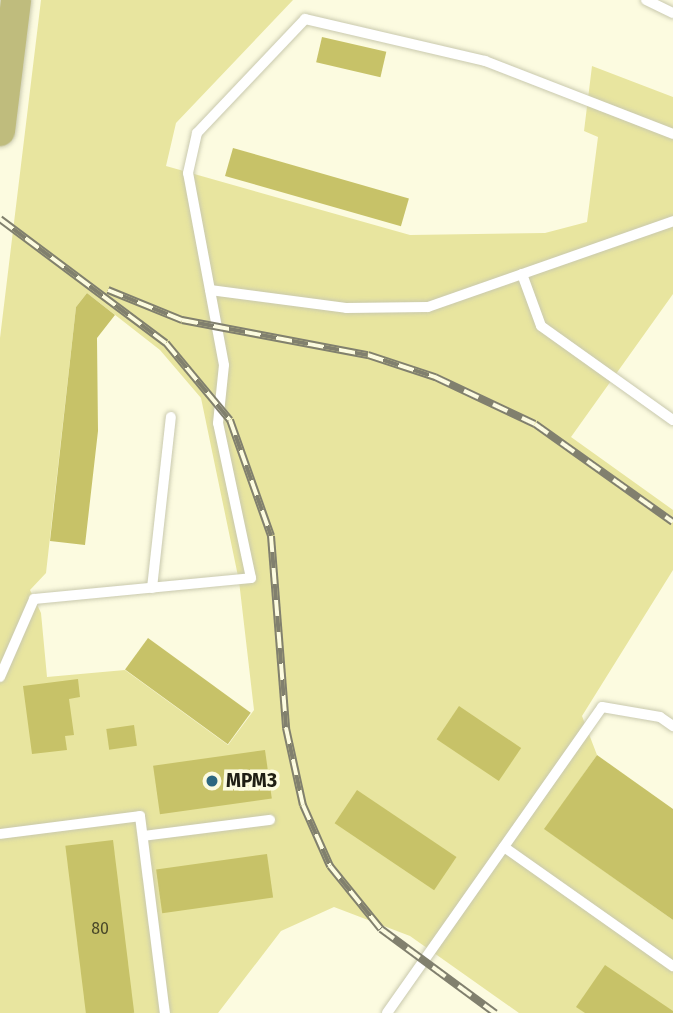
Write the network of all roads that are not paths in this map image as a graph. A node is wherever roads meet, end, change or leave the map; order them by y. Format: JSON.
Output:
{"nodes":[{"id":1,"x":16,"y":0,"type":"edge"},
{"id":2,"x":646,"y":0,"type":"edge"},
{"id":3,"x":673,"y":13,"type":"edge"},
{"id":4,"x":0,"y":131,"type":"edge"},
{"id":5,"x":673,"y":134,"type":"edge"},
{"id":6,"x":673,"y":221,"type":"edge"},
{"id":7,"x":522,"y":274,"type":"junction"},
{"id":8,"x":210,"y":290,"type":"junction"},
{"id":9,"x":171,"y":417,"type":"dead end"},
{"id":10,"x":673,"y":420,"type":"edge"},
{"id":11,"x":152,"y":588,"type":"junction"},
{"id":12,"x":0,"y":677,"type":"edge"},
{"id":13,"x":673,"y":726,"type":"edge"},
{"id":14,"x":270,"y":820,"type":"dead end"},
{"id":15,"x":0,"y":834,"type":"edge"},
{"id":16,"x":143,"y":836,"type":"junction"},
{"id":17,"x":504,"y":847,"type":"junction"},
{"id":18,"x":673,"y":966,"type":"edge"},
{"id":19,"x":165,"y":1013,"type":"edge"},
{"id":20,"x":387,"y":1013,"type":"edge"}],
"edges":[{"from":1,"to":4,"type":"main road"},
{"from":2,"to":3,"type":"lane"},
{"from":5,"to":8,"type":"lane"},
{"from":6,"to":7,"type":"lane"},
{"from":7,"to":8,"type":"lane"},
{"from":7,"to":10,"type":"lane"},
{"from":8,"to":11,"type":"lane"},
{"from":9,"to":11,"type":"lane"},
{"from":11,"to":12,"type":"lane"},
{"from":13,"to":17,"type":"lane"},
{"from":14,"to":16,"type":"lane"},
{"from":15,"to":16,"type":"lane"},
{"from":16,"to":19,"type":"lane"},
{"from":17,"to":18,"type":"lane"},
{"from":17,"to":20,"type":"lane"}]}
